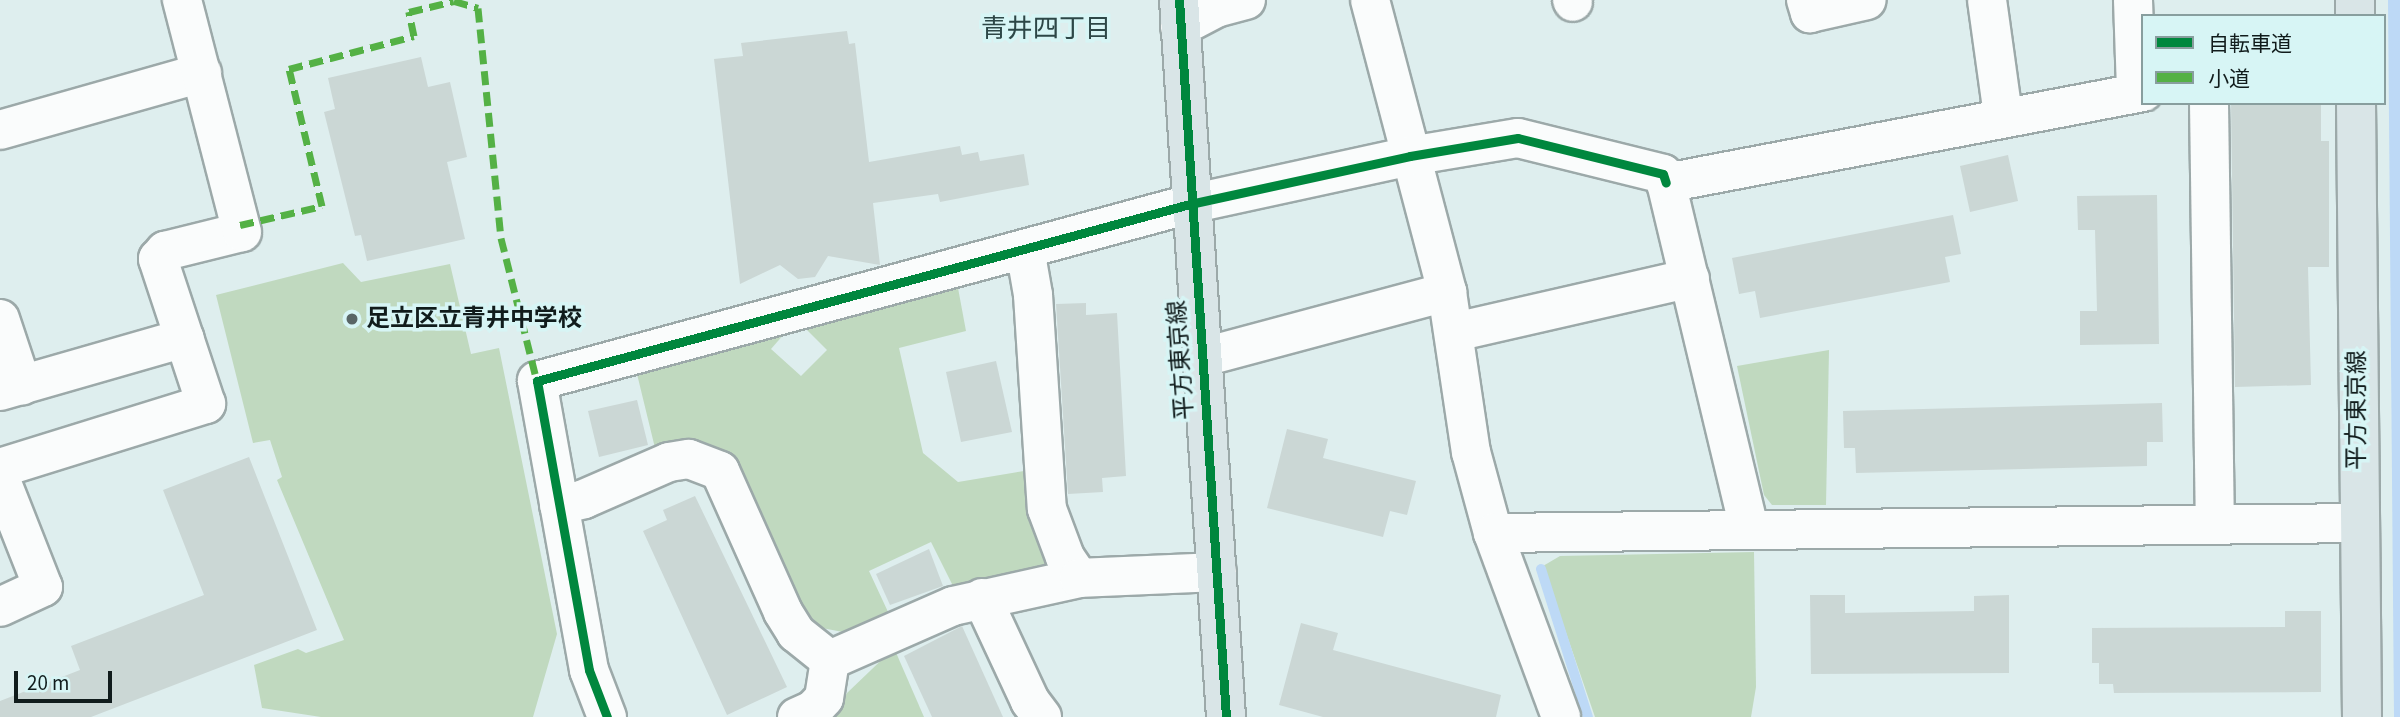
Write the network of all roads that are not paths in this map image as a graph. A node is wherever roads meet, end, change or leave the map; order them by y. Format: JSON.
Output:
{"nodes":[{"id":1,"x":182,"y":0,"type":"edge"},
{"id":2,"x":1246,"y":0,"type":"edge"},
{"id":3,"x":1370,"y":0,"type":"edge"},
{"id":4,"x":1806,"y":0,"type":"edge"},
{"id":5,"x":1867,"y":0,"type":"edge"},
{"id":6,"x":1987,"y":0,"type":"edge"},
{"id":7,"x":2133,"y":0,"type":"edge"},
{"id":8,"x":1180,"y":13,"type":"edge"},
{"id":9,"x":202,"y":73,"type":"junction"},
{"id":10,"x":2139,"y":92,"type":"edge"},
{"id":11,"x":2208,"y":105,"type":"edge"},
{"id":12,"x":2356,"y":105,"type":"edge"},
{"id":13,"x":2003,"y":116,"type":"junction"},
{"id":14,"x":0,"y":130,"type":"edge"},
{"id":15,"x":1409,"y":156,"type":"junction"},
{"id":16,"x":1666,"y":183,"type":"junction"},
{"id":17,"x":1190,"y":204,"type":"junction"},
{"id":18,"x":1024,"y":250,"type":"junction"},
{"id":19,"x":1690,"y":278,"type":"junction"},
{"id":20,"x":1447,"y":292,"type":"junction"},
{"id":21,"x":0,"y":318,"type":"edge"},
{"id":22,"x":1455,"y":332,"type":"junction"},
{"id":23,"x":185,"y":338,"type":"junction"},
{"id":24,"x":1200,"y":358,"type":"junction"},
{"id":25,"x":11,"y":388,"type":"edge"},
{"id":26,"x":0,"y":468,"type":"edge"},
{"id":27,"x":0,"y":478,"type":"edge"},
{"id":28,"x":559,"y":505,"type":"junction"},
{"id":29,"x":2215,"y":523,"type":"junction"},
{"id":30,"x":2357,"y":523,"type":"junction"},
{"id":31,"x":1749,"y":528,"type":"junction"},
{"id":32,"x":1493,"y":533,"type":"junction"},
{"id":33,"x":1217,"y":572,"type":"junction"},
{"id":34,"x":1079,"y":578,"type":"junction"},
{"id":35,"x":982,"y":598,"type":"junction"},
{"id":36,"x":0,"y":607,"type":"edge"},
{"id":37,"x":830,"y":660,"type":"junction"},
{"id":38,"x":607,"y":717,"type":"edge"},
{"id":39,"x":797,"y":717,"type":"edge"},
{"id":40,"x":1042,"y":717,"type":"edge"},
{"id":41,"x":1226,"y":717,"type":"edge"},
{"id":42,"x":1561,"y":717,"type":"edge"},
{"id":43,"x":2362,"y":717,"type":"edge"}],
"edges":[{"from":1,"to":9,"type":"street"},
{"from":2,"to":8,"type":"street"},
{"from":3,"to":15,"type":"street"},
{"from":4,"to":5,"type":"street"},
{"from":6,"to":13,"type":"street"},
{"from":7,"to":10,"type":"street"},
{"from":8,"to":17,"type":"main road","name":"平方東京線"},
{"from":9,"to":14,"type":"street"},
{"from":9,"to":23,"type":"street"},
{"from":10,"to":13,"type":"street"},
{"from":11,"to":29,"type":"street"},
{"from":12,"to":30,"type":"main road","name":"平方東京線"},
{"from":13,"to":16,"type":"street"},
{"from":15,"to":16,"type":"street"},
{"from":15,"to":17,"type":"street"},
{"from":15,"to":20,"type":"street"},
{"from":16,"to":19,"type":"street"},
{"from":17,"to":18,"type":"street"},
{"from":17,"to":24,"type":"main road","name":"平方東京線"},
{"from":18,"to":28,"type":"street"},
{"from":18,"to":34,"type":"street"},
{"from":19,"to":22,"type":"street"},
{"from":19,"to":31,"type":"street"},
{"from":20,"to":22,"type":"street"},
{"from":20,"to":24,"type":"street"},
{"from":21,"to":25,"type":"street"},
{"from":22,"to":32,"type":"street"},
{"from":23,"to":25,"type":"street"},
{"from":23,"to":26,"type":"street"},
{"from":24,"to":33,"type":"main road","name":"平方東京線"},
{"from":27,"to":36,"type":"street"},
{"from":28,"to":37,"type":"street"},
{"from":28,"to":38,"type":"street"},
{"from":29,"to":30,"type":"street"},
{"from":29,"to":31,"type":"street"},
{"from":30,"to":43,"type":"main road","name":"平方東京線"},
{"from":31,"to":32,"type":"street"},
{"from":32,"to":42,"type":"street"},
{"from":33,"to":34,"type":"street"},
{"from":33,"to":41,"type":"main road","name":"平方東京線"},
{"from":34,"to":35,"type":"street"},
{"from":35,"to":37,"type":"street"},
{"from":35,"to":40,"type":"street"},
{"from":37,"to":39,"type":"street"}]}
